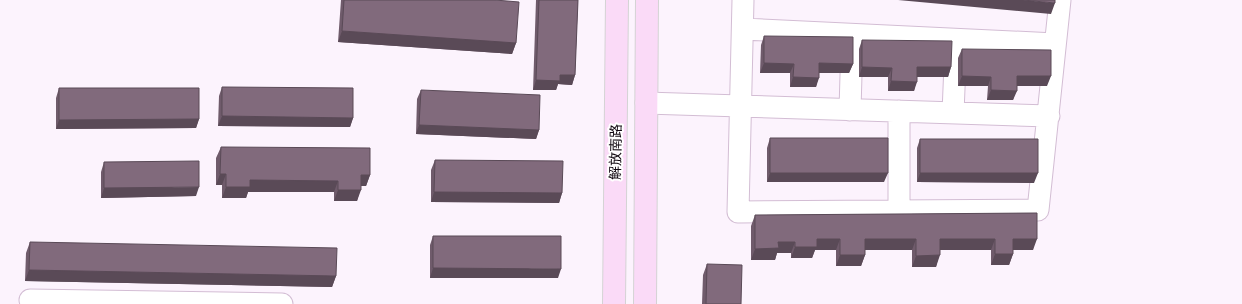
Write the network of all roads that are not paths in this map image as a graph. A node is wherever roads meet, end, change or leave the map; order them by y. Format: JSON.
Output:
{"nodes":[{"id":1,"x":617,"y":0,"type":"edge"},
{"id":2,"x":647,"y":0,"type":"edge"},
{"id":3,"x":743,"y":0,"type":"edge"},
{"id":4,"x":1060,"y":0,"type":"edge"},
{"id":5,"x":743,"y":29,"type":"junction"},
{"id":6,"x":853,"y":34,"type":"junction"},
{"id":7,"x":956,"y":40,"type":"junction"},
{"id":8,"x":1055,"y":44,"type":"junction"},
{"id":9,"x":646,"y":104,"type":"junction"},
{"id":10,"x":740,"y":106,"type":"junction"},
{"id":11,"x":850,"y":110,"type":"junction"},
{"id":12,"x":899,"y":111,"type":"junction"},
{"id":13,"x":953,"y":113,"type":"junction"},
{"id":14,"x":1049,"y":116,"type":"junction"},
{"id":15,"x":899,"y":211,"type":"junction"},
{"id":16,"x":30,"y":300,"type":"dead end"},
{"id":17,"x":282,"y":304,"type":"edge"},
{"id":18,"x":614,"y":304,"type":"edge"},
{"id":19,"x":645,"y":304,"type":"edge"}],
"edges":[{"from":1,"to":18,"type":"main road","name":"解放南路"},
{"from":2,"to":9,"type":"main road"},
{"from":3,"to":5,"type":"street"},
{"from":4,"to":8,"type":"street"},
{"from":5,"to":6,"type":"street"},
{"from":5,"to":10,"type":"street"},
{"from":6,"to":7,"type":"street"},
{"from":6,"to":11,"type":"street"},
{"from":7,"to":8,"type":"street"},
{"from":7,"to":13,"type":"street"},
{"from":8,"to":14,"type":"street"},
{"from":9,"to":10,"type":"street"},
{"from":9,"to":19,"type":"main road"},
{"from":10,"to":11,"type":"street"},
{"from":10,"to":15,"type":"street"},
{"from":11,"to":12,"type":"street"},
{"from":12,"to":13,"type":"street"},
{"from":12,"to":15,"type":"street"},
{"from":13,"to":14,"type":"street"},
{"from":14,"to":15,"type":"street"},
{"from":16,"to":17,"type":"street"}]}
